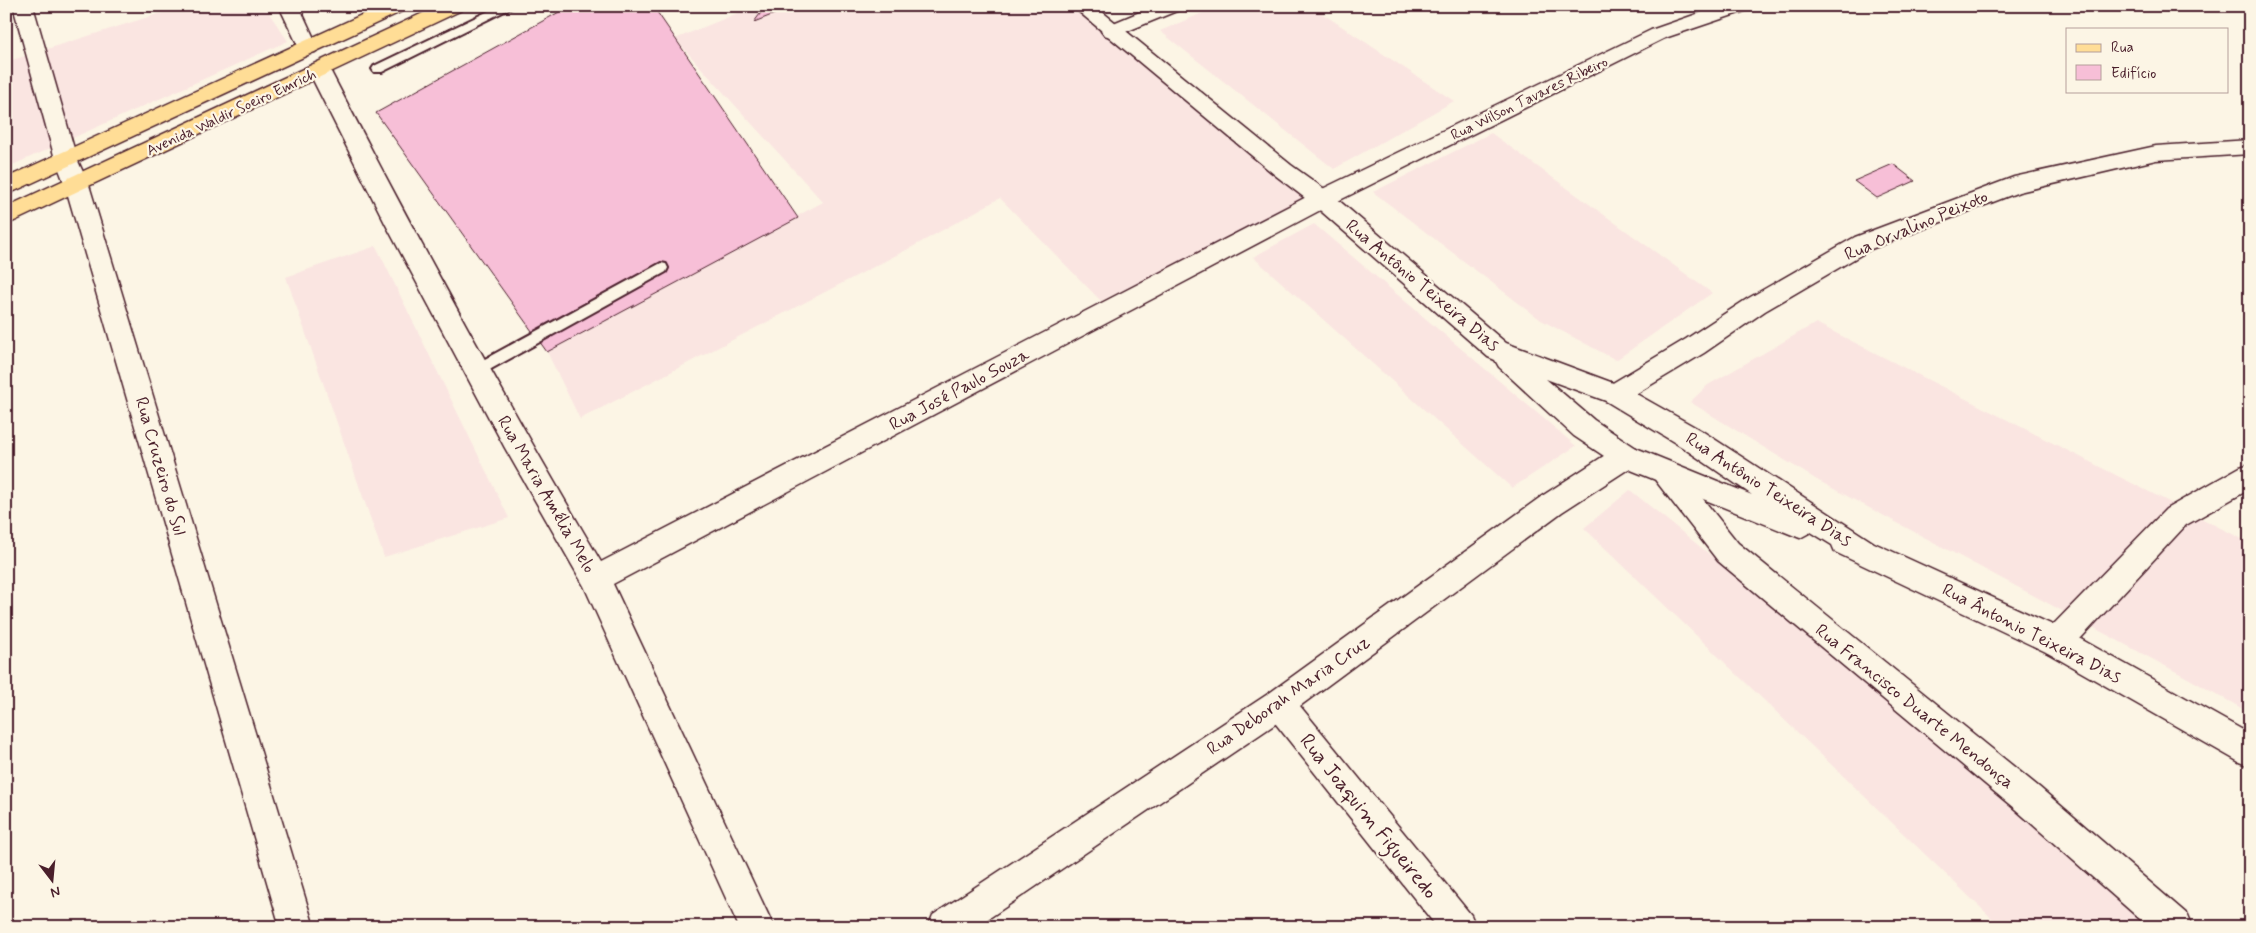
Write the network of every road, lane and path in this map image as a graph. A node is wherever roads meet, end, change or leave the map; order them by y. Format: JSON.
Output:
{"nodes":[{"id":1,"x":23,"y":6,"type":"edge"},
{"id":2,"x":289,"y":6,"type":"edge"},
{"id":3,"x":398,"y":6,"type":"edge"},
{"id":4,"x":455,"y":6,"type":"edge"},
{"id":5,"x":509,"y":6,"type":"edge"},
{"id":6,"x":1082,"y":6,"type":"edge"},
{"id":7,"x":1172,"y":6,"type":"edge"},
{"id":8,"x":1741,"y":6,"type":"edge"},
{"id":9,"x":1111,"y":31,"type":"junction"},
{"id":10,"x":308,"y":47,"type":"junction"},
{"id":11,"x":378,"y":69,"type":"dead end"},
{"id":12,"x":319,"y":70,"type":"junction"},
{"id":13,"x":2250,"y":148,"type":"edge"},
{"id":14,"x":66,"y":159,"type":"junction"},
{"id":15,"x":78,"y":185,"type":"junction"},
{"id":16,"x":6,"y":187,"type":"edge"},
{"id":17,"x":1322,"y":199,"type":"junction"},
{"id":18,"x":6,"y":217,"type":"edge"},
{"id":19,"x":661,"y":268,"type":"dead end"},
{"id":20,"x":1497,"y":350,"type":"junction"},
{"id":21,"x":477,"y":370,"type":"junction"},
{"id":22,"x":1615,"y":394,"type":"junction"},
{"id":23,"x":1584,"y":428,"type":"junction"},
{"id":24,"x":1692,"y":439,"type":"junction"},
{"id":25,"x":1626,"y":456,"type":"junction"},
{"id":26,"x":1666,"y":473,"type":"junction"},
{"id":27,"x":2250,"y":475,"type":"edge"},
{"id":28,"x":1863,"y":550,"type":"junction"},
{"id":29,"x":596,"y":579,"type":"junction"},
{"id":30,"x":2058,"y":642,"type":"junction"},
{"id":31,"x":1279,"y":704,"type":"junction"},
{"id":32,"x":2250,"y":751,"type":"edge"},
{"id":33,"x":297,"y":927,"type":"edge"},
{"id":34,"x":757,"y":927,"type":"edge"},
{"id":35,"x":945,"y":927,"type":"edge"},
{"id":36,"x":1459,"y":927,"type":"edge"},
{"id":37,"x":2176,"y":927,"type":"edge"}],
"edges":[{"from":1,"to":14,"type":"street","name":"Rua Cruzeiro do Sul"},
{"from":2,"to":10,"type":"street"},
{"from":3,"to":10,"type":"main road","name":"Avenida Waldir Soeiro Emrich"},
{"from":4,"to":12,"type":"main road","name":"Avenida Waldir Soeiro Emrich"},
{"from":5,"to":11,"type":"lane"},
{"from":6,"to":9,"type":"street","name":"Rua Antônio Teixeira Dias"},
{"from":7,"to":9,"type":"street"},
{"from":8,"to":17,"type":"street","name":"Rua Wilson Tavares Ribeiro"},
{"from":9,"to":17,"type":"street","name":"Rua Antônio Teixeira Dias"},
{"from":10,"to":14,"type":"main road","name":"Avenida Waldir Soeiro Emrich"},
{"from":12,"to":15,"type":"main road","name":"Avenida Waldir Soeiro Emrich"},
{"from":12,"to":21,"type":"street","name":"Rua Maria Amélia Melo"},
{"from":13,"to":22,"type":"street","name":"Rua Orvalino Peixoto"},
{"from":14,"to":15,"type":"street","name":"Rua Cruzeiro do Sul"},
{"from":14,"to":16,"type":"main road","name":"Avenida Waldir Soeiro Emrich"},
{"from":15,"to":18,"type":"main road","name":"Avenida Waldir Soeiro Emrich"},
{"from":15,"to":33,"type":"street","name":"Rua Cruzeiro do Sul"},
{"from":17,"to":20,"type":"street","name":"Rua Antônio Teixeira Dias"},
{"from":17,"to":29,"type":"street","name":"Rua José Paulo Souza"},
{"from":19,"to":21,"type":"lane"},
{"from":20,"to":22,"type":"street","name":"Rua Antônio Teixeira Dias"},
{"from":20,"to":23,"type":"street"},
{"from":21,"to":29,"type":"street","name":"Rua Maria Amélia Melo"},
{"from":22,"to":23,"type":"street","name":"Rua Orvalino Peixoto"},
{"from":22,"to":24,"type":"street","name":"Rua Antônio Teixeira Dias"},
{"from":23,"to":25,"type":"street"},
{"from":24,"to":26,"type":"street"},
{"from":24,"to":28,"type":"street","name":"Rua Antônio Teixeira Dias"},
{"from":25,"to":26,"type":"street","name":"Rua Antônio Teixeira Dias"},
{"from":25,"to":31,"type":"street","name":"Rua Deborah Maria Cruz"},
{"from":26,"to":28,"type":"street","name":"Rua Antônio Teixeira Dias"},
{"from":26,"to":37,"type":"street","name":"Rua Francisco Duarte Mendonça"},
{"from":27,"to":30,"type":"street"},
{"from":28,"to":30,"type":"street","name":"Rua Ântonio Teixeira Dias"},
{"from":29,"to":34,"type":"street","name":"Rua Maria Amélia Melo"},
{"from":30,"to":32,"type":"street","name":"Rua Ântonio Teixeira Dias"},
{"from":31,"to":35,"type":"street","name":"Rua Deborah Maria Cruz"},
{"from":31,"to":36,"type":"street","name":"Rua Joaquim Figueiredo"}]}
